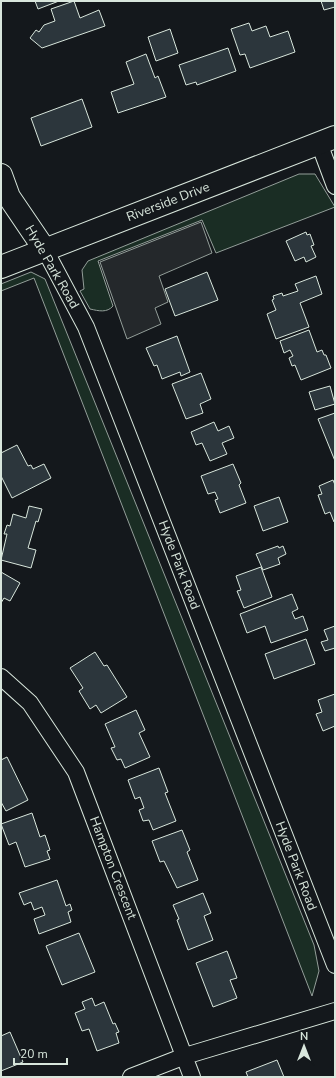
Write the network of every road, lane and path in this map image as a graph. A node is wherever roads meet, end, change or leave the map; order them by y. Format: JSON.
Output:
{"nodes":[{"id":1,"x":327,"y":140,"type":"edge"},
{"id":2,"x":1,"y":175,"type":"edge"},
{"id":3,"x":335,"y":186,"type":"edge"},
{"id":4,"x":45,"y":250,"type":"junction"},
{"id":5,"x":1,"y":267,"type":"edge"},
{"id":6,"x":1,"y":678,"type":"edge"},
{"id":7,"x":329,"y":935,"type":"edge"},
{"id":8,"x":335,"y":965,"type":"edge"},
{"id":9,"x":335,"y":1011,"type":"edge"},
{"id":10,"x":185,"y":1056,"type":"junction"},
{"id":11,"x":131,"y":1077,"type":"edge"},
{"id":12,"x":192,"y":1077,"type":"edge"}],
"edges":[{"from":1,"to":3,"type":"street"},
{"from":1,"to":4,"type":"main road","name":"Riverside Drive"},
{"from":2,"to":4,"type":"main road","name":"Hyde Park Road"},
{"from":4,"to":5,"type":"main road","name":"Riverside Drive"},
{"from":4,"to":7,"type":"street","name":"Hyde Park Road"},
{"from":6,"to":10,"type":"street","name":"Hampton Crescent"},
{"from":7,"to":8,"type":"street","name":"Hyde Park Road"},
{"from":9,"to":10,"type":"street"},
{"from":10,"to":11,"type":"street"},
{"from":10,"to":12,"type":"street","name":"Hampton Crescent"}]}
